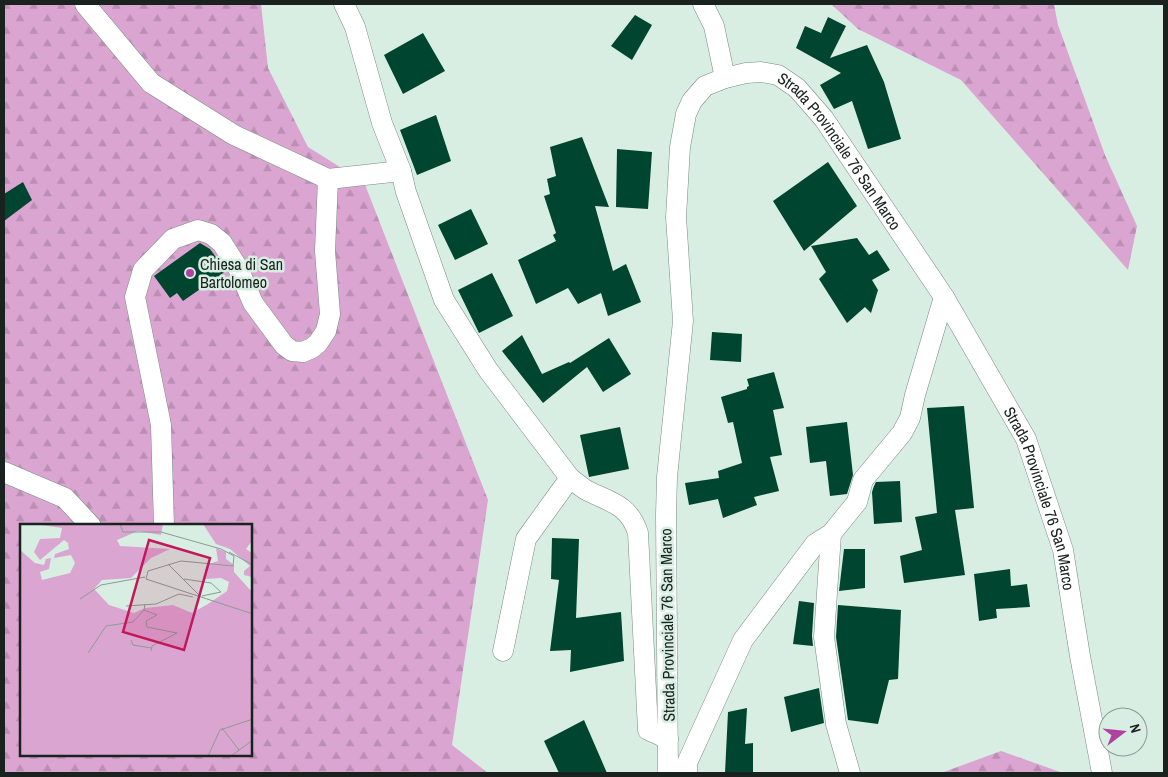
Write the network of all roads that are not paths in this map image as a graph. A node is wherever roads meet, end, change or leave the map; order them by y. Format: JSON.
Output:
{"nodes":[{"id":1,"x":84,"y":4,"type":"edge"},
{"id":2,"x":344,"y":4,"type":"edge"},
{"id":3,"x":703,"y":4,"type":"edge"},
{"id":4,"x":725,"y":78,"type":"junction"},
{"id":5,"x":401,"y":171,"type":"junction"},
{"id":6,"x":328,"y":180,"type":"junction"},
{"id":7,"x":944,"y":297,"type":"junction"},
{"id":8,"x":4,"y":472,"type":"edge"},
{"id":9,"x":570,"y":478,"type":"junction"},
{"id":10,"x":89,"y":524,"type":"edge"},
{"id":11,"x":164,"y":524,"type":"edge"},
{"id":12,"x":831,"y":534,"type":"junction"},
{"id":13,"x":503,"y":651,"type":"dead end"},
{"id":14,"x":668,"y":740,"type":"junction"},
{"id":15,"x":668,"y":773,"type":"edge"},
{"id":16,"x":687,"y":773,"type":"edge"},
{"id":17,"x":850,"y":773,"type":"edge"},
{"id":18,"x":1102,"y":773,"type":"edge"}],
"edges":[{"from":1,"to":6,"type":"street"},
{"from":2,"to":5,"type":"street"},
{"from":3,"to":4,"type":"street"},
{"from":4,"to":7,"type":"street","name":"Strada Provinciale 76 San Marco"},
{"from":4,"to":14,"type":"street","name":"Strada Provinciale 76 San Marco"},
{"from":5,"to":6,"type":"street"},
{"from":5,"to":9,"type":"street"},
{"from":6,"to":11,"type":"street"},
{"from":7,"to":12,"type":"street"},
{"from":7,"to":18,"type":"street","name":"Strada Provinciale 76 San Marco"},
{"from":8,"to":10,"type":"street"},
{"from":9,"to":13,"type":"street"},
{"from":9,"to":14,"type":"street"},
{"from":12,"to":16,"type":"street"},
{"from":12,"to":17,"type":"street"},
{"from":14,"to":15,"type":"street","name":"Strada Provinciale 76 San Marco"}]}
